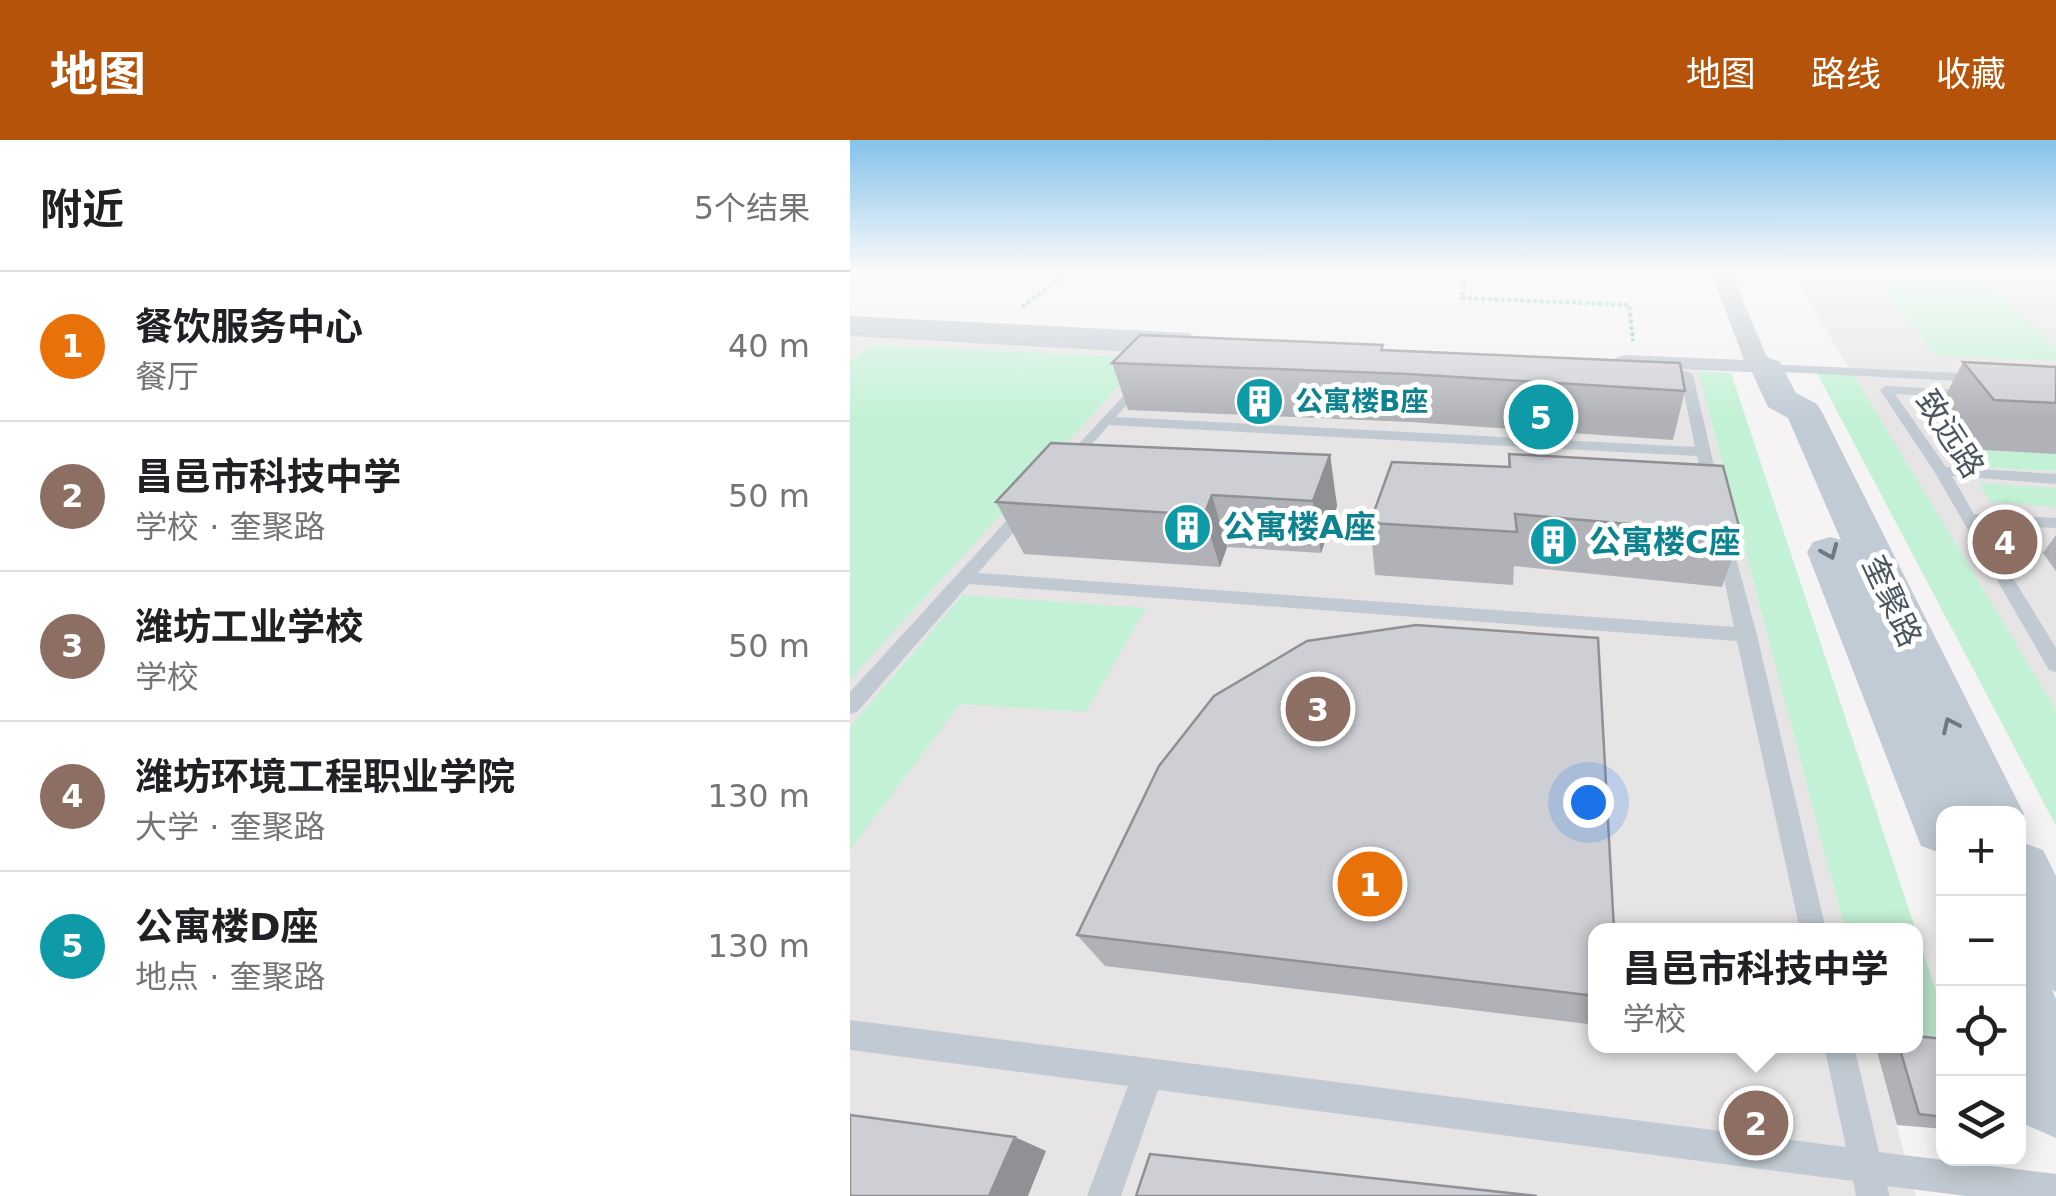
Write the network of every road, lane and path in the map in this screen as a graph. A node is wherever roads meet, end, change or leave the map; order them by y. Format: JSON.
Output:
{"nodes":[{"id":1,"x":1007,"y":321,"type":"edge"},
{"id":2,"x":1631,"y":321,"type":"edge"},
{"id":3,"x":1740,"y":321,"type":"edge"},
{"id":4,"x":850,"y":323,"type":"edge"},
{"id":5,"x":1010,"y":331,"type":"junction"},
{"id":6,"x":850,"y":333,"type":"edge"},
{"id":7,"x":1207,"y":346,"type":"joint"},
{"id":8,"x":1169,"y":350,"type":"junction"},
{"id":9,"x":1635,"y":362,"type":"junction"},
{"id":10,"x":1602,"y":366,"type":"joint"},
{"id":11,"x":1998,"y":378,"type":"edge"},
{"id":12,"x":1774,"y":384,"type":"junction"},
{"id":13,"x":1980,"y":395,"type":"edge"},
{"id":14,"x":1106,"y":421,"type":"junction"},
{"id":15,"x":1702,"y":452,"type":"junction"},
{"id":16,"x":1940,"y":471,"type":"junction"},
{"id":17,"x":1054,"y":478,"type":"edge"},
{"id":18,"x":2056,"y":479,"type":"edge"},
{"id":19,"x":1042,"y":492,"type":"edge"},
{"id":20,"x":1716,"y":507,"type":"edge"},
{"id":21,"x":1968,"y":518,"type":"junction"},
{"id":22,"x":2056,"y":524,"type":"edge"},
{"id":23,"x":1720,"y":525,"type":"edge"},
{"id":24,"x":965,"y":578,"type":"junction"},
{"id":25,"x":1747,"y":635,"type":"junction"},
{"id":26,"x":2054,"y":658,"type":"edge"},
{"id":27,"x":850,"y":706,"type":"edge"},
{"id":28,"x":1936,"y":806,"type":"edge"},
{"id":29,"x":1987,"y":806,"type":"edge"},
{"id":30,"x":2026,"y":890,"type":"edge"},
{"id":31,"x":1811,"y":923,"type":"edge"},
{"id":32,"x":2056,"y":954,"type":"edge"},
{"id":33,"x":2026,"y":1024,"type":"edge"},
{"id":34,"x":850,"y":1035,"type":"edge"},
{"id":35,"x":1841,"y":1053,"type":"edge"},
{"id":36,"x":1149,"y":1072,"type":"junction"},
{"id":37,"x":2056,"y":1095,"type":"edge"},
{"id":38,"x":1866,"y":1163,"type":"junction"},
{"id":39,"x":2056,"y":1191,"type":"edge"},
{"id":40,"x":1104,"y":1196,"type":"edge"},
{"id":41,"x":1873,"y":1196,"type":"edge"}],
"edges":[{"from":1,"to":5,"type":"path"},
{"from":2,"to":9,"type":"path"},
{"from":3,"to":12,"type":"street","name":"奎聚路"},
{"from":4,"to":5,"type":"street"},
{"from":5,"to":7,"type":"street"},
{"from":6,"to":8,"type":"lane"},
{"from":7,"to":8,"type":"lane"},
{"from":8,"to":14,"type":"lane"},
{"from":9,"to":10,"type":"street"},
{"from":9,"to":12,"type":"street"},
{"from":10,"to":15,"type":"lane"},
{"from":11,"to":12,"type":"lane"},
{"from":12,"to":28,"type":"street","name":"奎聚路","one_way":true},
{"from":29,"to":12,"type":"street","name":"奎聚路","one_way":true},
{"from":13,"to":16,"type":"lane","name":"致远路"},
{"from":14,"to":15,"type":"lane"},
{"from":14,"to":17,"type":"lane"},
{"from":15,"to":20,"type":"lane"},
{"from":16,"to":18,"type":"lane"},
{"from":16,"to":21,"type":"lane","name":"致远路"},
{"from":19,"to":24,"type":"lane"},
{"from":21,"to":22,"type":"lane"},
{"from":21,"to":26,"type":"lane","name":"致远路"},
{"from":23,"to":25,"type":"lane"},
{"from":24,"to":25,"type":"lane"},
{"from":24,"to":27,"type":"lane"},
{"from":25,"to":31,"type":"lane"},
{"from":30,"to":32,"type":"street"},
{"from":33,"to":37,"type":"street"},
{"from":34,"to":36,"type":"lane"},
{"from":35,"to":38,"type":"lane"},
{"from":36,"to":38,"type":"lane"},
{"from":36,"to":40,"type":"lane"},
{"from":38,"to":39,"type":"lane"},
{"from":38,"to":41,"type":"lane"}]}
